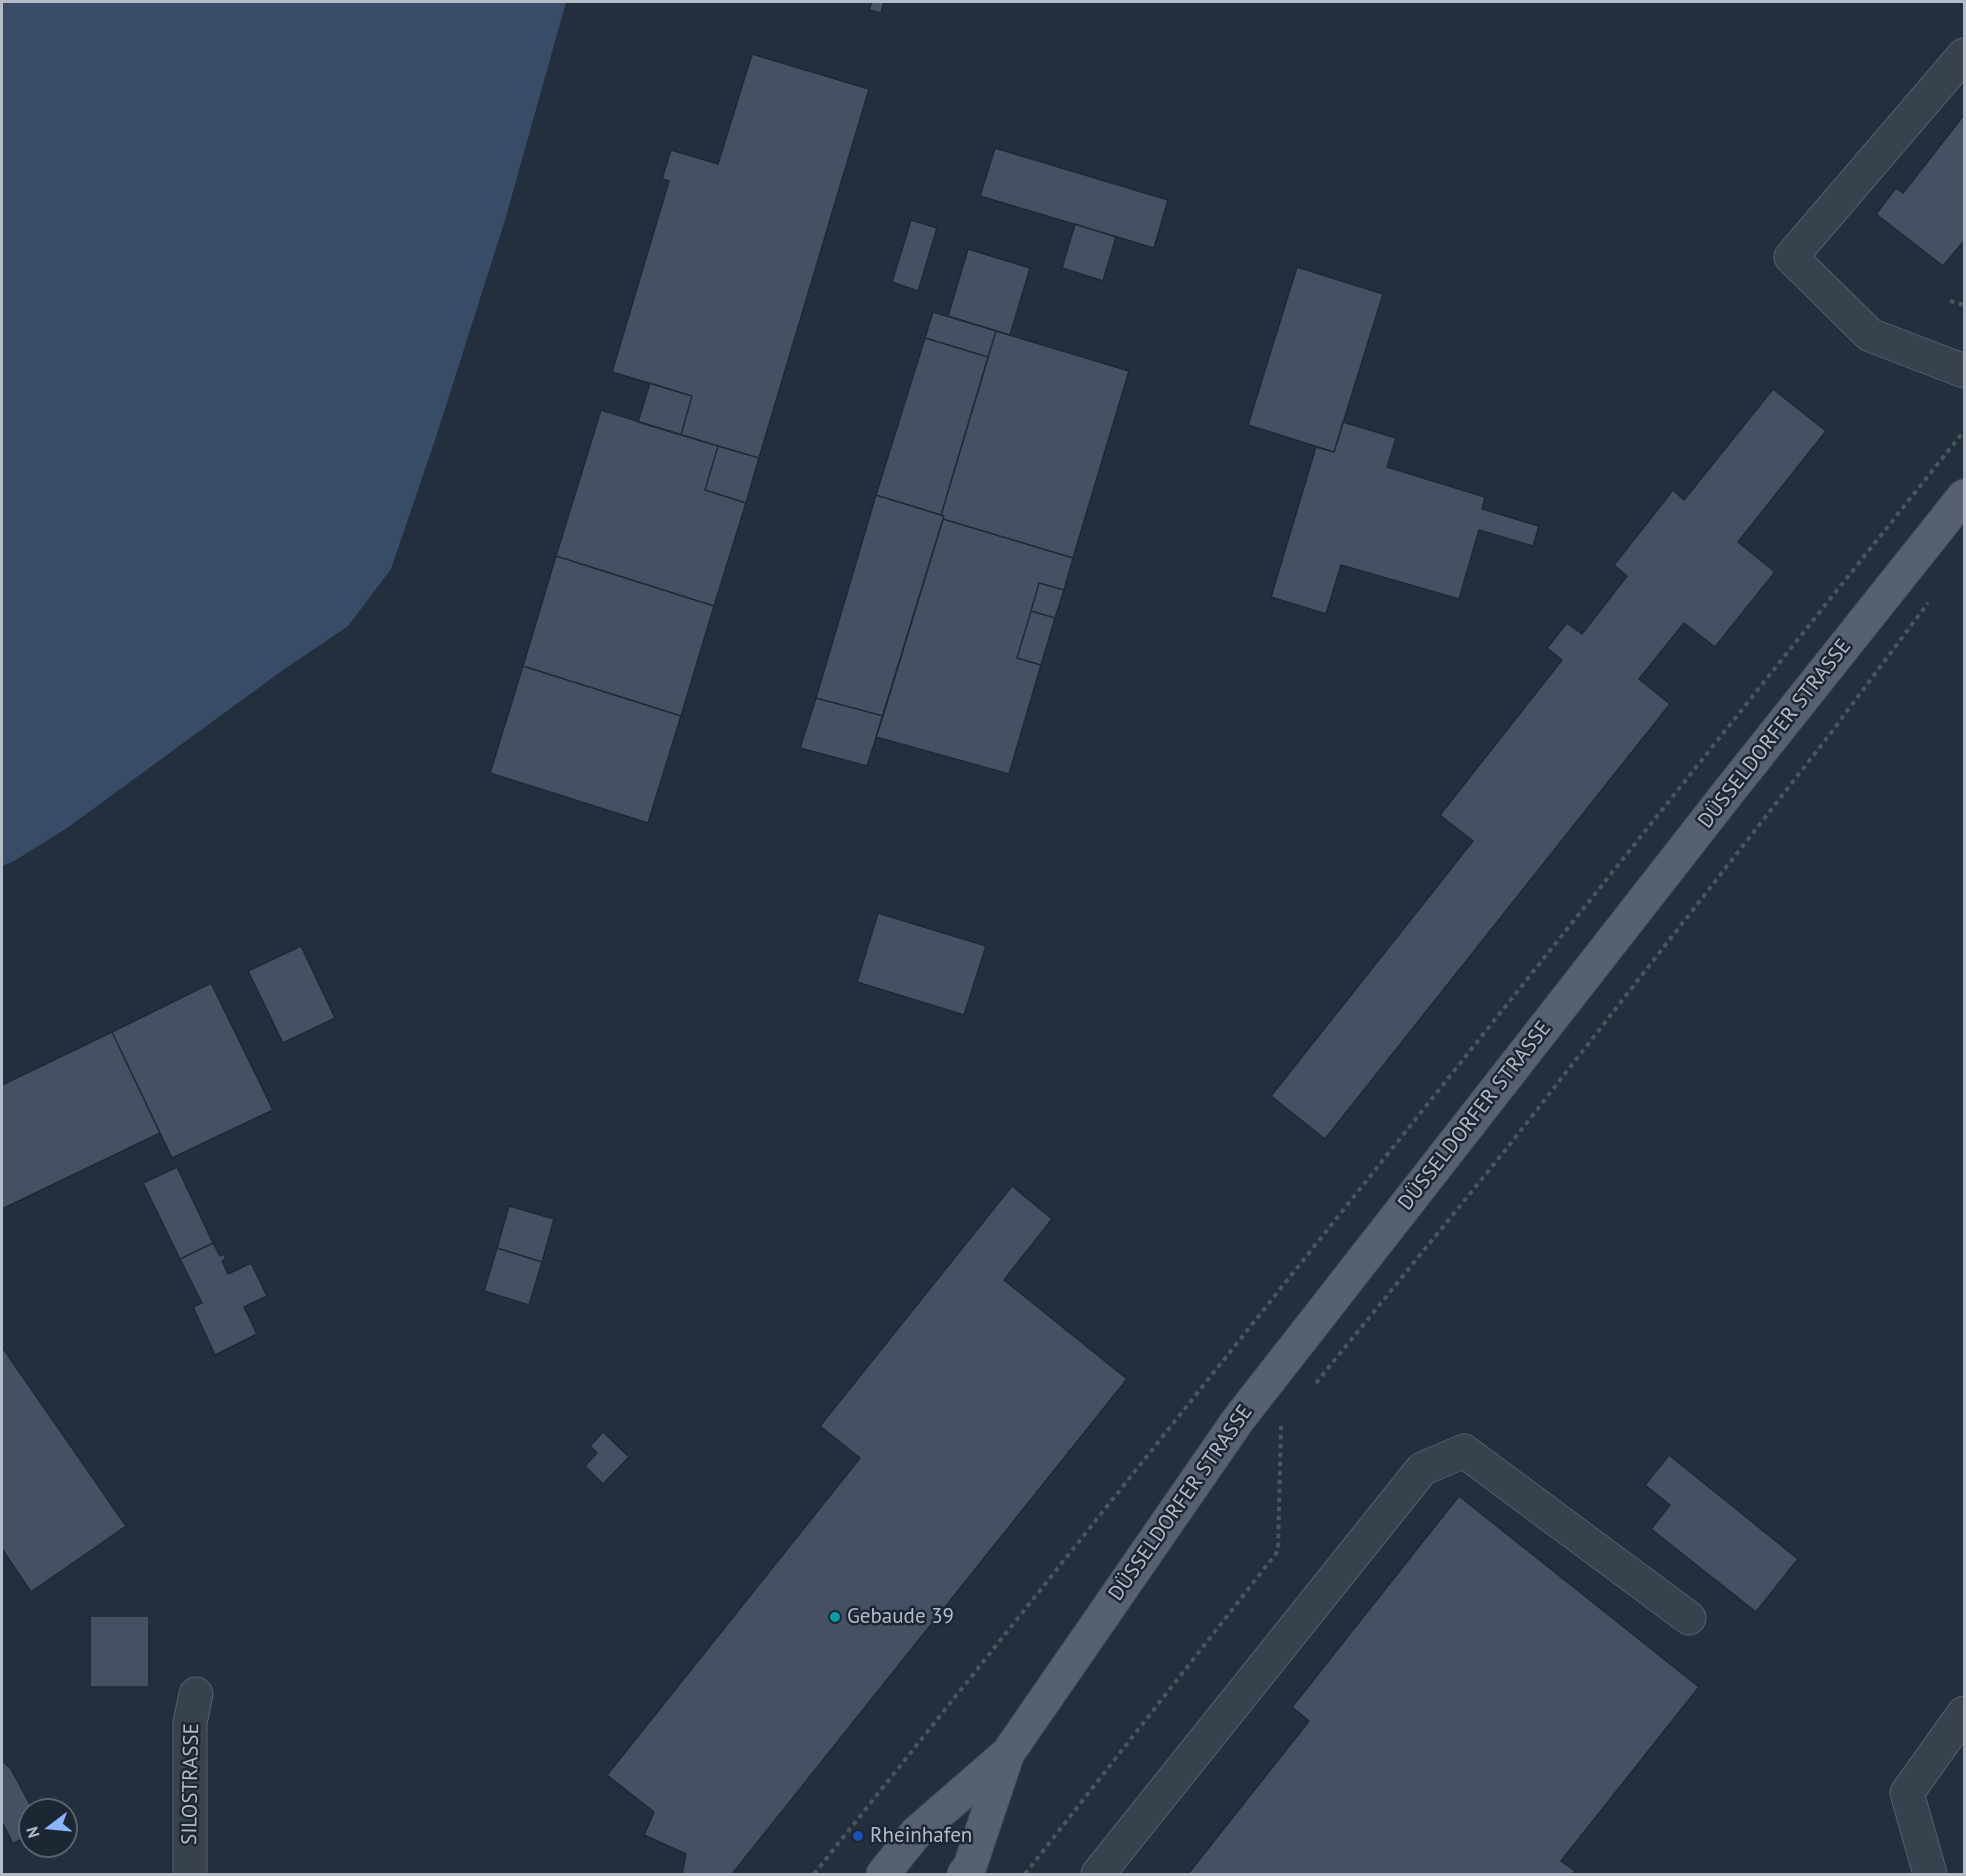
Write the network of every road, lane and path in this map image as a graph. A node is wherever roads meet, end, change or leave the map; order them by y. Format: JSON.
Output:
{"nodes":[{"id":1,"x":1965,"y":55,"type":"edge"},
{"id":2,"x":1950,"y":301,"type":"dead end"},
{"id":3,"x":1965,"y":305,"type":"edge"},
{"id":4,"x":1965,"y":371,"type":"edge"},
{"id":5,"x":1965,"y":431,"type":"edge"},
{"id":6,"x":1965,"y":496,"type":"edge"},
{"id":7,"x":1930,"y":600,"type":"dead end"},
{"id":8,"x":1309,"y":1392,"type":"dead end"},
{"id":9,"x":1287,"y":1419,"type":"dead end"},
{"id":10,"x":1689,"y":1618,"type":"dead end"},
{"id":11,"x":196,"y":1694,"type":"dead end"},
{"id":12,"x":1965,"y":1713,"type":"edge"},
{"id":13,"x":1008,"y":1753,"type":"junction"},
{"id":14,"x":190,"y":1875,"type":"edge"},
{"id":15,"x":814,"y":1875,"type":"edge"},
{"id":16,"x":883,"y":1875,"type":"edge"},
{"id":17,"x":964,"y":1875,"type":"edge"},
{"id":18,"x":1025,"y":1875,"type":"edge"},
{"id":19,"x":1098,"y":1875,"type":"edge"},
{"id":20,"x":1930,"y":1875,"type":"edge"}],
"edges":[{"from":1,"to":4,"type":"street"},
{"from":2,"to":3,"type":"path"},
{"from":5,"to":15,"type":"path"},
{"from":6,"to":13,"type":"main road","name":"DÜSSELDORFER STRASSE"},
{"from":7,"to":8,"type":"path"},
{"from":9,"to":18,"type":"path"},
{"from":10,"to":19,"type":"street"},
{"from":11,"to":14,"type":"street","name":"SILOSTRASSE"},
{"from":12,"to":20,"type":"street"},
{"from":13,"to":16,"type":"main road","name":"DÜSSELDORFER STRASSE"},
{"from":13,"to":17,"type":"main road","name":"DÜSSELDORFER STRASSE"}]}
